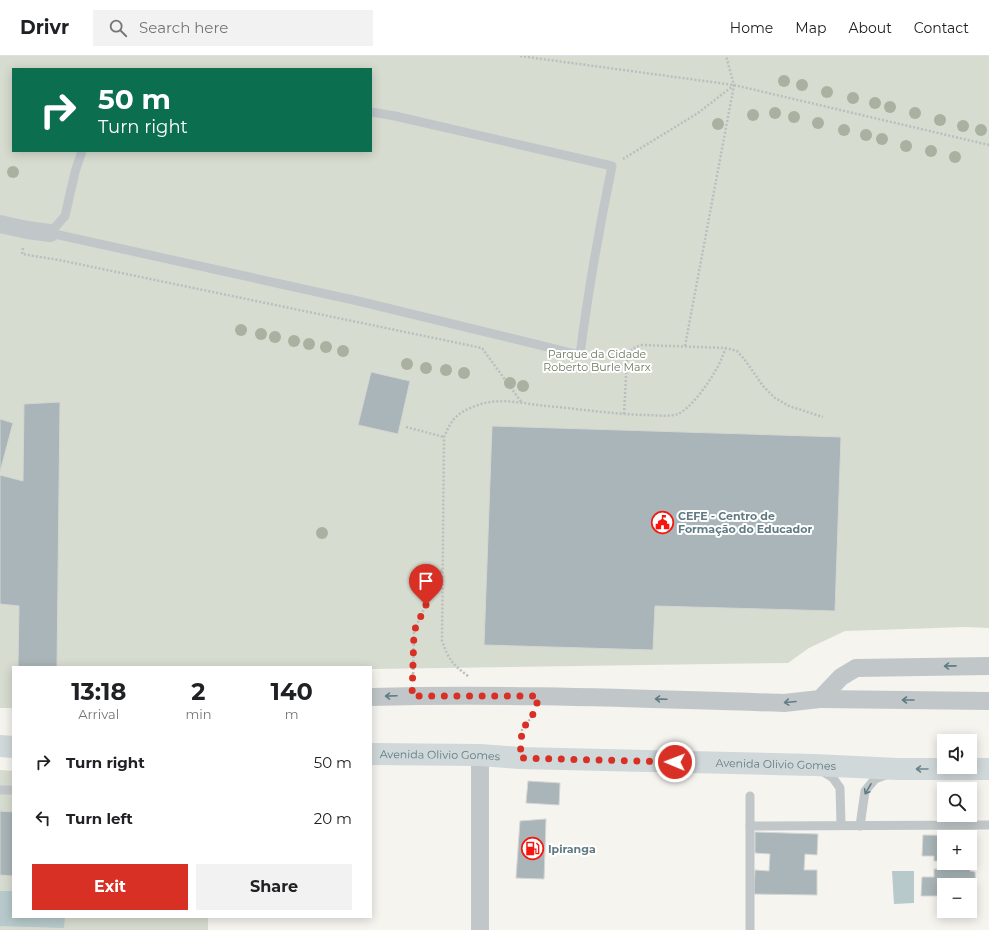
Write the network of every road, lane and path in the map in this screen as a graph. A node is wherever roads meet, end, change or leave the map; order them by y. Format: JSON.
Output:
{"nodes":[{"id":1,"x":520,"y":56,"type":"edge"},
{"id":2,"x":726,"y":56,"type":"edge"},
{"id":3,"x":734,"y":85,"type":"junction"},
{"id":4,"x":372,"y":112,"type":"edge"},
{"id":5,"x":989,"y":145,"type":"edge"},
{"id":6,"x":82,"y":152,"type":"edge"},
{"id":7,"x":612,"y":166,"type":"junction"},
{"id":8,"x":0,"y":224,"type":"edge"},
{"id":9,"x":27,"y":230,"type":"junction"},
{"id":10,"x":50,"y":233,"type":"junction"},
{"id":11,"x":686,"y":346,"type":"junction"},
{"id":12,"x":726,"y":348,"type":"junction"},
{"id":13,"x":522,"y":403,"type":"junction"},
{"id":14,"x":624,"y":414,"type":"junction"},
{"id":15,"x":823,"y":418,"type":"dead end"},
{"id":16,"x":406,"y":427,"type":"dead end"},
{"id":17,"x":444,"y":437,"type":"junction"},
{"id":18,"x":443,"y":567,"type":"junction"},
{"id":19,"x":989,"y":666,"type":"edge"},
{"id":20,"x":472,"y":679,"type":"dead end"},
{"id":21,"x":412,"y":696,"type":"junction"},
{"id":22,"x":538,"y":696,"type":"junction"},
{"id":23,"x":372,"y":697,"type":"edge"},
{"id":24,"x":820,"y":700,"type":"junction"},
{"id":25,"x":989,"y":701,"type":"edge"},
{"id":26,"x":0,"y":746,"type":"edge"},
{"id":27,"x":12,"y":747,"type":"edge"},
{"id":28,"x":372,"y":754,"type":"edge"},
{"id":29,"x":480,"y":755,"type":"junction"},
{"id":30,"x":520,"y":758,"type":"junction"},
{"id":31,"x":814,"y":765,"type":"junction"},
{"id":32,"x":898,"y":769,"type":"junction"},
{"id":33,"x":989,"y":769,"type":"edge"},
{"id":34,"x":0,"y":790,"type":"edge"},
{"id":35,"x":12,"y":790,"type":"edge"},
{"id":36,"x":750,"y":796,"type":"dead end"},
{"id":37,"x":841,"y":825,"type":"junction"},
{"id":38,"x":989,"y":825,"type":"edge"},
{"id":39,"x":750,"y":826,"type":"junction"},
{"id":40,"x":860,"y":826,"type":"junction"},
{"id":41,"x":750,"y":929,"type":"edge"},
{"id":42,"x":480,"y":930,"type":"edge"}],
"edges":[{"from":1,"to":3,"type":"path"},
{"from":2,"to":3,"type":"path"},
{"from":3,"to":5,"type":"path"},
{"from":3,"to":7,"type":"path"},
{"from":3,"to":11,"type":"path"},
{"from":4,"to":7,"type":"lane"},
{"from":6,"to":10,"type":"lane"},
{"from":7,"to":10,"type":"lane"},
{"from":8,"to":9,"type":"street"},
{"from":9,"to":10,"type":"street"},
{"from":9,"to":13,"type":"path"},
{"from":11,"to":12,"type":"path"},
{"from":11,"to":14,"type":"path"},
{"from":12,"to":14,"type":"path"},
{"from":12,"to":15,"type":"path"},
{"from":13,"to":14,"type":"path"},
{"from":13,"to":17,"type":"path"},
{"from":16,"to":17,"type":"path"},
{"from":17,"to":18,"type":"path"},
{"from":18,"to":20,"type":"path"},
{"from":18,"to":21,"type":"path"},
{"from":19,"to":24,"type":"street","one_way":true},
{"from":21,"to":22,"type":"street"},
{"from":21,"to":23,"type":"street","one_way":true},
{"from":24,"to":22,"type":"street","one_way":true},
{"from":22,"to":30,"type":"path"},
{"from":25,"to":24,"type":"street","one_way":true},
{"from":26,"to":27,"type":"main road"},
{"from":28,"to":29,"type":"main road","name":"Avenida Olivio Gomes"},
{"from":29,"to":30,"type":"main road","name":"Avenida Olivio Gomes"},
{"from":29,"to":42,"type":"street"},
{"from":30,"to":31,"type":"main road","name":"Avenida Olivio Gomes"},
{"from":31,"to":32,"type":"main road","name":"Avenida Olivio Gomes"},
{"from":31,"to":37,"type":"lane"},
{"from":33,"to":32,"type":"main road","name":"Avenida Olivio Gomes","one_way":true},
{"from":32,"to":40,"type":"lane","one_way":true},
{"from":34,"to":35,"type":"lane"},
{"from":36,"to":39,"type":"lane"},
{"from":37,"to":39,"type":"lane"},
{"from":37,"to":40,"type":"lane"},
{"from":38,"to":40,"type":"lane"},
{"from":39,"to":41,"type":"lane"}]}
